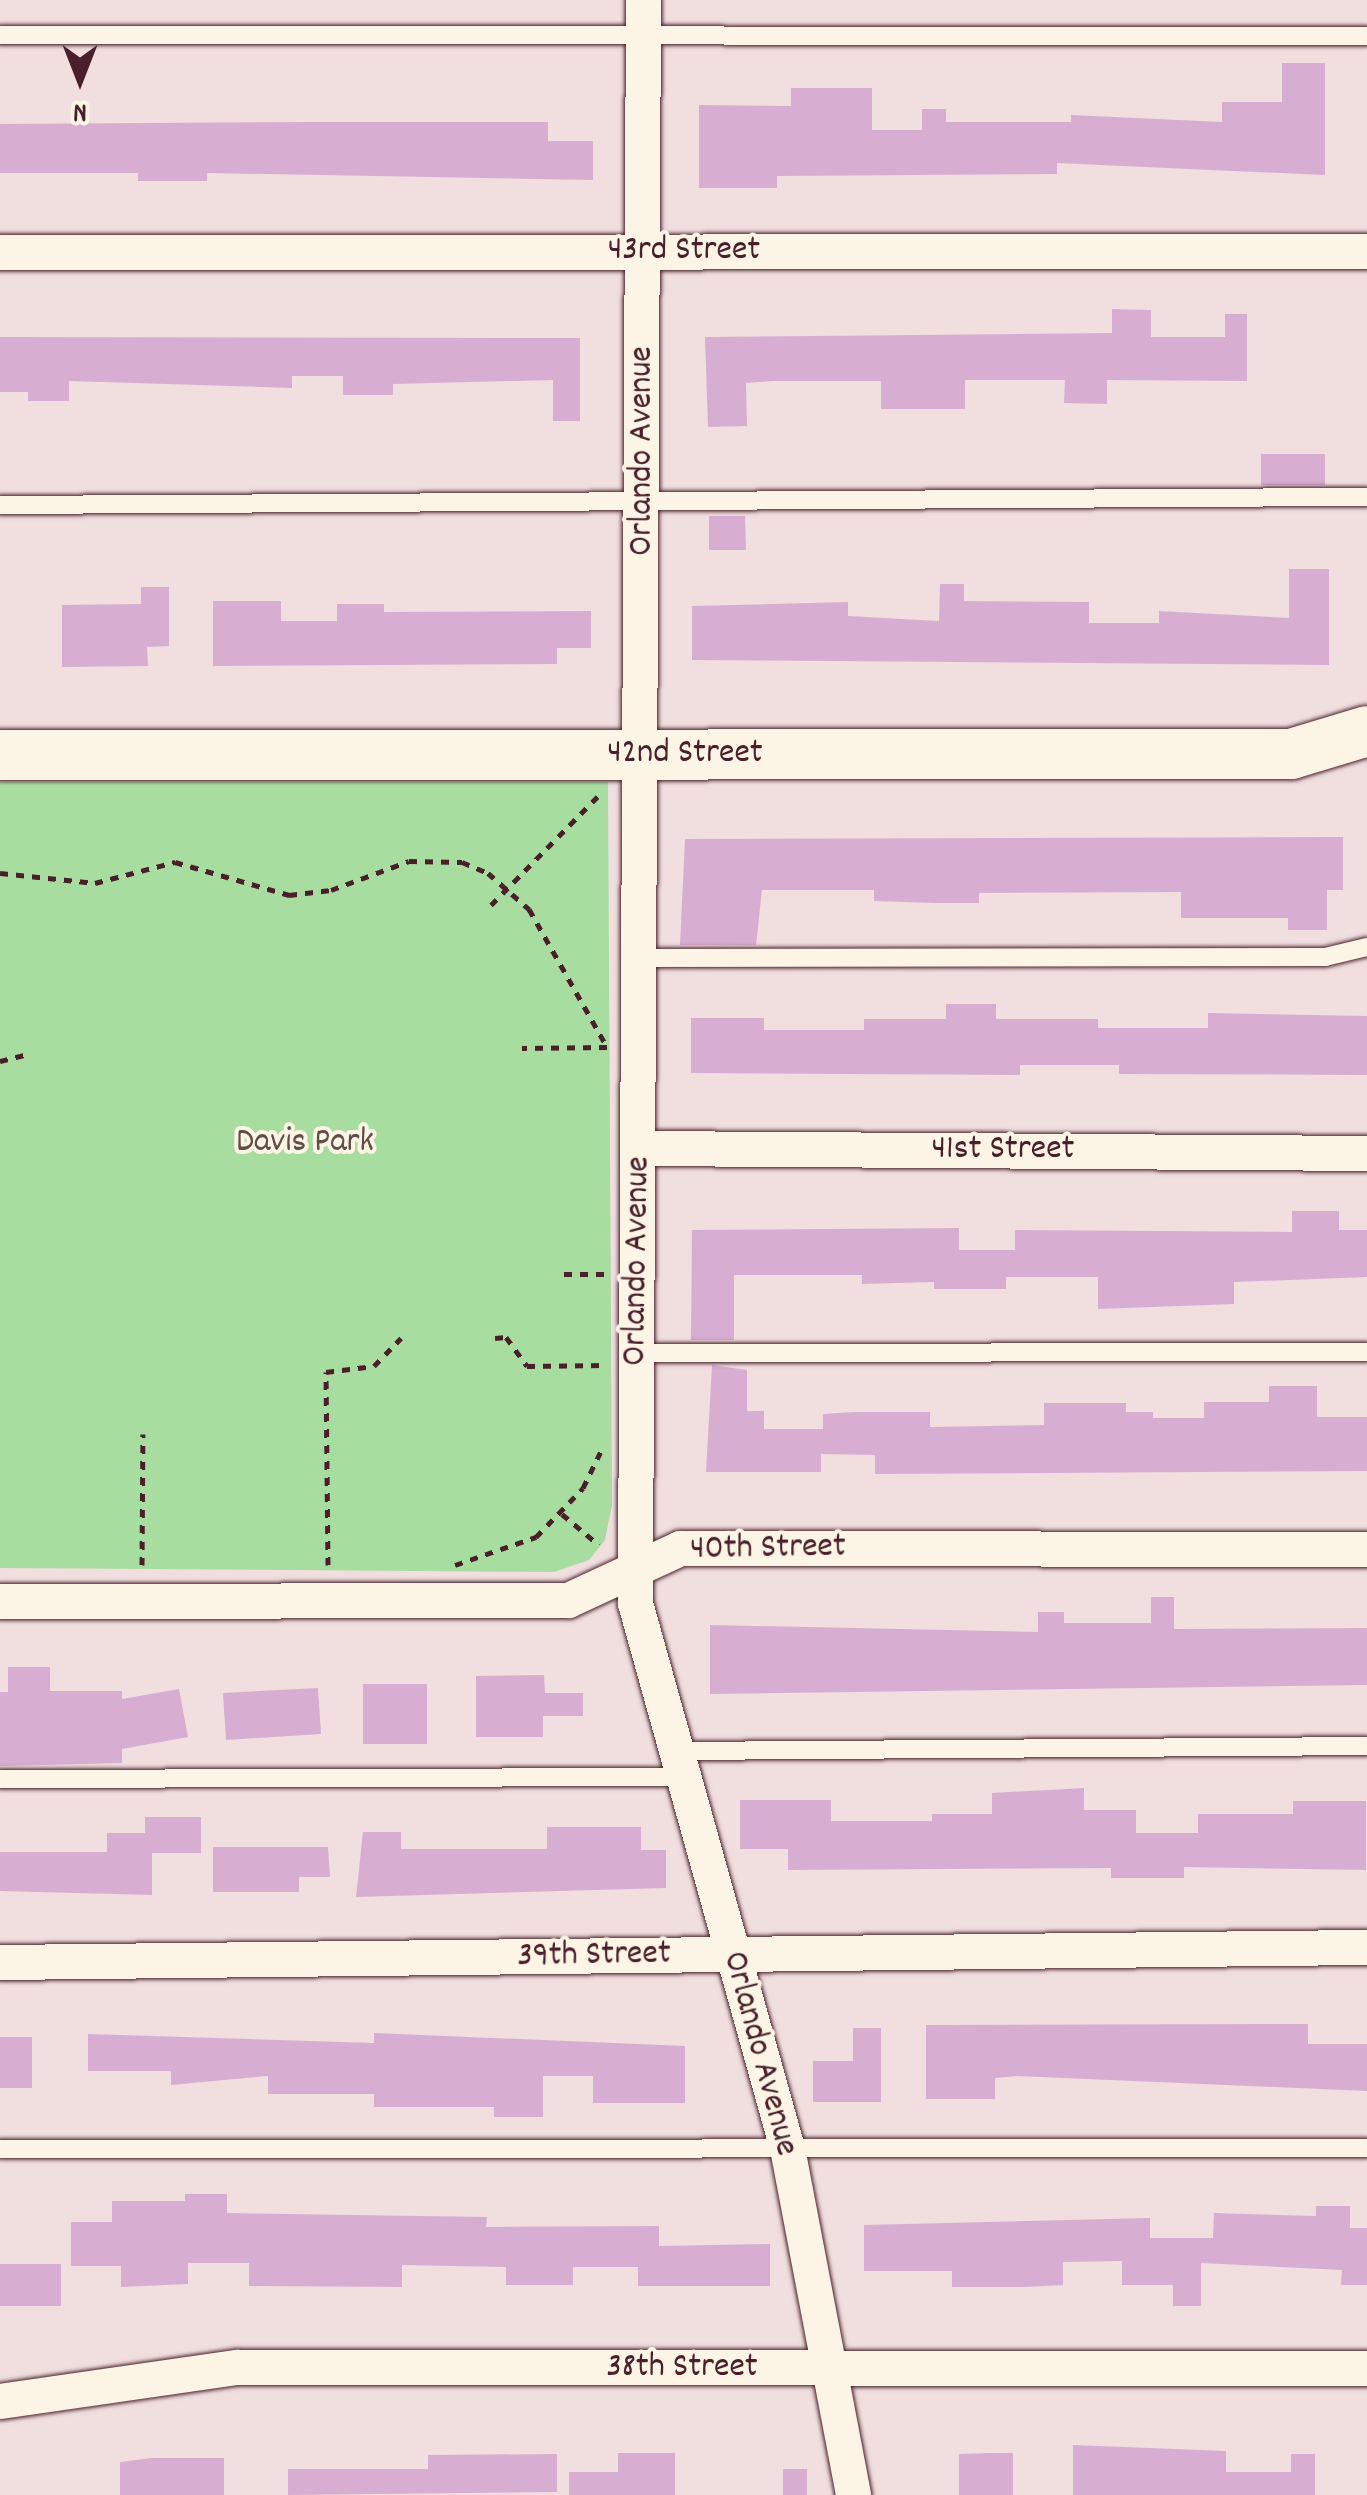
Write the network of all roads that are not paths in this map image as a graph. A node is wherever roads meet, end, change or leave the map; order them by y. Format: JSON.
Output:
{"nodes":[{"id":1,"x":643,"y":16,"type":"edge"},
{"id":2,"x":0,"y":35,"type":"edge"},
{"id":3,"x":1367,"y":36,"type":"edge"},
{"id":4,"x":1367,"y":251,"type":"edge"},
{"id":5,"x":0,"y":252,"type":"edge"},
{"id":6,"x":643,"y":252,"type":"junction"},
{"id":7,"x":1367,"y":497,"type":"edge"},
{"id":8,"x":642,"y":504,"type":"junction"},
{"id":9,"x":0,"y":505,"type":"edge"},
{"id":10,"x":1367,"y":732,"type":"edge"},
{"id":11,"x":642,"y":754,"type":"junction"},
{"id":12,"x":0,"y":756,"type":"edge"},
{"id":13,"x":1367,"y":947,"type":"edge"},
{"id":14,"x":641,"y":958,"type":"junction"},
{"id":15,"x":640,"y":1148,"type":"junction"},
{"id":16,"x":1367,"y":1153,"type":"edge"},
{"id":17,"x":1367,"y":1352,"type":"edge"},
{"id":18,"x":624,"y":1359,"type":"junction"},
{"id":19,"x":1367,"y":1549,"type":"edge"},
{"id":20,"x":635,"y":1566,"type":"junction"},
{"id":21,"x":0,"y":1601,"type":"edge"},
{"id":22,"x":1367,"y":1746,"type":"edge"},
{"id":23,"x":678,"y":1764,"type":"junction"},
{"id":24,"x":0,"y":1780,"type":"edge"},
{"id":25,"x":1367,"y":1947,"type":"edge"},
{"id":26,"x":732,"y":1954,"type":"junction"},
{"id":27,"x":0,"y":1962,"type":"edge"},
{"id":28,"x":787,"y":2148,"type":"junction"},
{"id":29,"x":1367,"y":2148,"type":"edge"},
{"id":30,"x":0,"y":2149,"type":"edge"},
{"id":31,"x":827,"y":2368,"type":"junction"},
{"id":32,"x":1367,"y":2368,"type":"edge"},
{"id":33,"x":0,"y":2400,"type":"edge"},
{"id":34,"x":853,"y":2495,"type":"edge"}],
"edges":[{"from":1,"to":2,"type":"lane"},
{"from":1,"to":3,"type":"lane"},
{"from":1,"to":6,"type":"street","name":"Orlando Avenue"},
{"from":4,"to":6,"type":"street","name":"43rd Street"},
{"from":5,"to":6,"type":"street","name":"43rd Street"},
{"from":6,"to":8,"type":"street","name":"Orlando Avenue"},
{"from":7,"to":8,"type":"lane"},
{"from":8,"to":9,"type":"lane"},
{"from":8,"to":11,"type":"street","name":"Orlando Avenue"},
{"from":10,"to":11,"type":"street","name":"42nd Street"},
{"from":11,"to":12,"type":"street","name":"42nd Street"},
{"from":11,"to":14,"type":"street","name":"Orlando Avenue"},
{"from":13,"to":14,"type":"lane"},
{"from":14,"to":15,"type":"street","name":"Orlando Avenue"},
{"from":15,"to":16,"type":"street","name":"41st Street"},
{"from":15,"to":18,"type":"street","name":"Orlando Avenue"},
{"from":17,"to":18,"type":"lane"},
{"from":18,"to":20,"type":"street","name":"Orlando Avenue"},
{"from":19,"to":20,"type":"street","name":"40th Street"},
{"from":20,"to":21,"type":"street","name":"40th Street"},
{"from":20,"to":23,"type":"street","name":"Orlando Avenue"},
{"from":22,"to":23,"type":"lane"},
{"from":23,"to":24,"type":"lane"},
{"from":23,"to":26,"type":"street","name":"Orlando Avenue"},
{"from":25,"to":26,"type":"street","name":"39th Street"},
{"from":26,"to":27,"type":"street","name":"39th Street"},
{"from":26,"to":28,"type":"street","name":"Orlando Avenue"},
{"from":28,"to":29,"type":"lane"},
{"from":28,"to":30,"type":"lane"},
{"from":28,"to":31,"type":"street","name":"Orlando Avenue"},
{"from":31,"to":32,"type":"street","name":"38th Street"},
{"from":31,"to":33,"type":"street","name":"38th Street"},
{"from":31,"to":34,"type":"street","name":"Orlando Avenue"}]}
